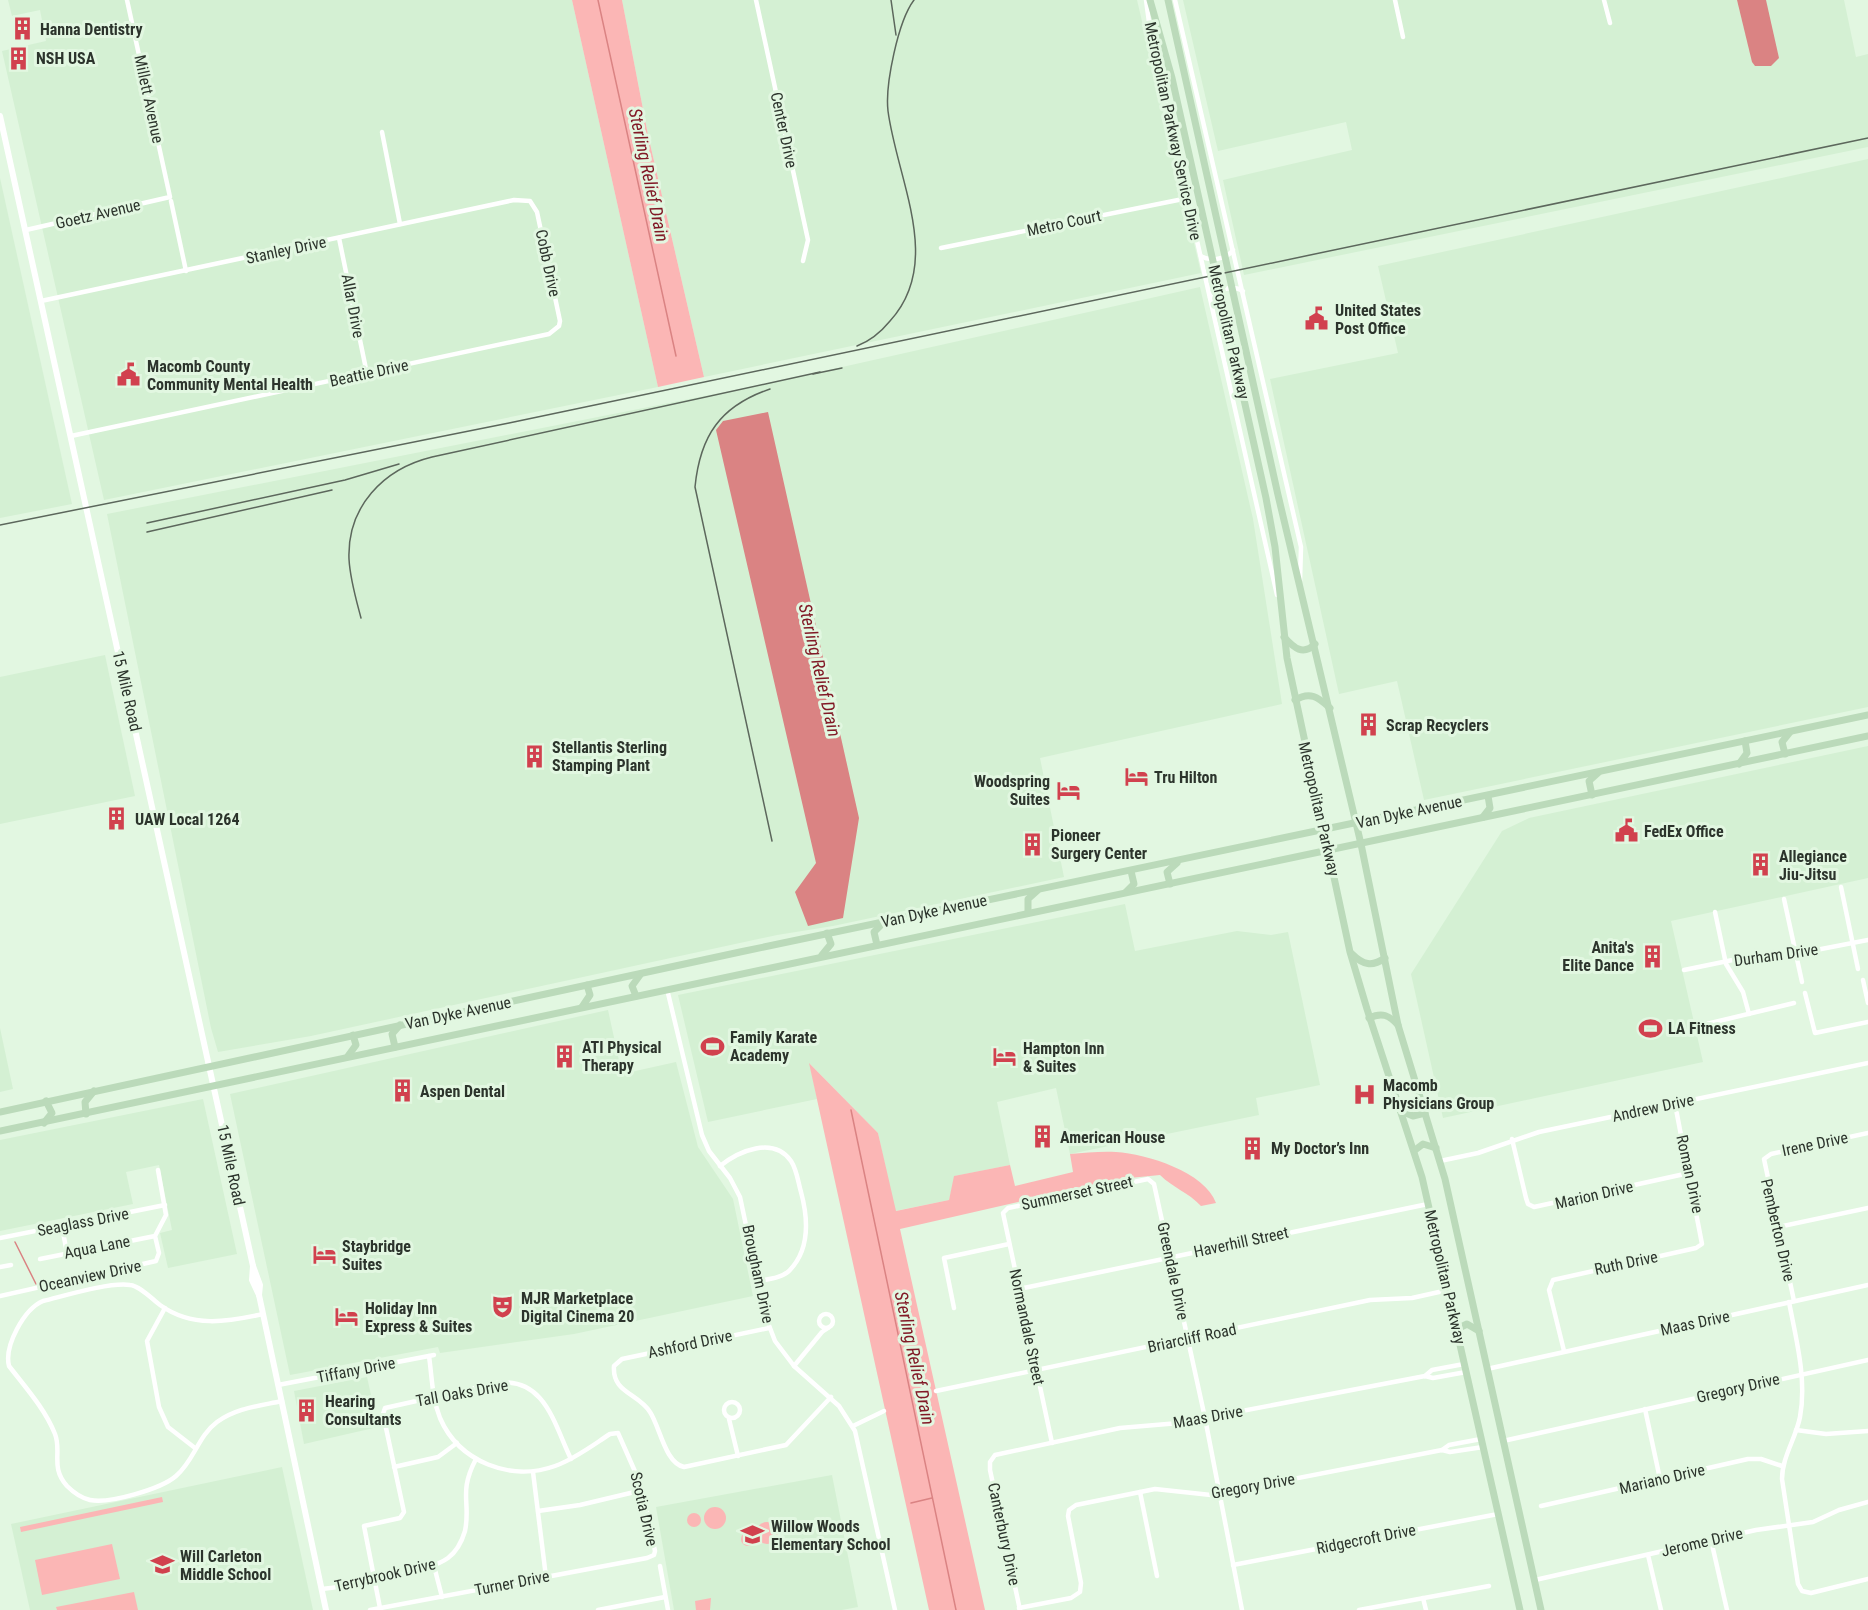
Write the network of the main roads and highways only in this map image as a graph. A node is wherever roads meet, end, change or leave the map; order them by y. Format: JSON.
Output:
{"nodes":[{"id":1,"x":1148,"y":0,"type":"edge"},
{"id":2,"x":1168,"y":0,"type":"edge"},
{"id":3,"x":0,"y":116,"type":"edge"},
{"id":4,"x":1284,"y":637,"type":"junction"},
{"id":5,"x":1315,"y":644,"type":"junction"},
{"id":6,"x":1295,"y":700,"type":"junction"},
{"id":7,"x":1330,"y":708,"type":"junction"},
{"id":8,"x":1868,"y":715,"type":"edge"},
{"id":9,"x":1790,"y":732,"type":"junction"},
{"id":10,"x":1868,"y":736,"type":"edge"},
{"id":11,"x":1745,"y":741,"type":"junction"},
{"id":12,"x":1785,"y":754,"type":"junction"},
{"id":13,"x":1739,"y":764,"type":"junction"},
{"id":14,"x":1600,"y":771,"type":"junction"},
{"id":15,"x":1592,"y":795,"type":"junction"},
{"id":16,"x":1488,"y":796,"type":"junction"},
{"id":17,"x":1481,"y":818,"type":"junction"},
{"id":18,"x":1356,"y":824,"type":"junction"},
{"id":19,"x":1324,"y":830,"type":"junction"},
{"id":20,"x":1361,"y":844,"type":"junction"},
{"id":21,"x":1328,"y":851,"type":"junction"},
{"id":22,"x":1182,"y":860,"type":"junction"},
{"id":23,"x":1131,"y":871,"type":"junction"},
{"id":24,"x":1170,"y":884,"type":"junction"},
{"id":25,"x":1039,"y":890,"type":"junction"},
{"id":26,"x":1123,"y":894,"type":"junction"},
{"id":27,"x":1028,"y":914,"type":"junction"},
{"id":28,"x":885,"y":921,"type":"junction"},
{"id":29,"x":827,"y":933,"type":"junction"},
{"id":30,"x":877,"y":945,"type":"junction"},
{"id":31,"x":1350,"y":952,"type":"junction"},
{"id":32,"x":820,"y":956,"type":"junction"},
{"id":33,"x":1385,"y":958,"type":"junction"},
{"id":34,"x":642,"y":973,"type":"junction"},
{"id":35,"x":587,"y":985,"type":"junction"},
{"id":36,"x":636,"y":996,"type":"junction"},
{"id":37,"x":582,"y":1007,"type":"junction"},
{"id":38,"x":1369,"y":1018,"type":"junction"},
{"id":39,"x":400,"y":1025,"type":"junction"},
{"id":40,"x":1398,"y":1025,"type":"junction"},
{"id":41,"x":353,"y":1035,"type":"junction"},
{"id":42,"x":395,"y":1047,"type":"junction"},
{"id":43,"x":346,"y":1058,"type":"junction"},
{"id":44,"x":210,"y":1066,"type":"junction"},
{"id":45,"x":214,"y":1087,"type":"junction"},
{"id":46,"x":94,"y":1091,"type":"junction"},
{"id":47,"x":46,"y":1101,"type":"junction"},
{"id":48,"x":1401,"y":1110,"type":"junction"},
{"id":49,"x":0,"y":1112,"type":"edge"},
{"id":50,"x":1425,"y":1113,"type":"junction"},
{"id":51,"x":86,"y":1114,"type":"junction"},
{"id":52,"x":44,"y":1123,"type":"junction"},
{"id":53,"x":0,"y":1131,"type":"edge"},
{"id":54,"x":1436,"y":1148,"type":"junction"},
{"id":55,"x":1414,"y":1150,"type":"junction"},
{"id":56,"x":1457,"y":1329,"type":"junction"},
{"id":57,"x":1479,"y":1331,"type":"junction"},
{"id":58,"x":326,"y":1610,"type":"edge"},
{"id":59,"x":1520,"y":1610,"type":"edge"},
{"id":60,"x":1541,"y":1610,"type":"edge"}],
"edges":[{"from":1,"to":4,"type":"main road","name":"Metropolitan Parkway"},
{"from":2,"to":5,"type":"main road","name":"Metropolitan Parkway"},
{"from":3,"to":44,"type":"main road","name":"15 Mile Road"},
{"from":4,"to":5,"type":"main road"},
{"from":4,"to":6,"type":"main road","name":"Metropolitan Parkway"},
{"from":5,"to":7,"type":"main road","name":"Metropolitan Parkway"},
{"from":6,"to":7,"type":"main road"},
{"from":6,"to":19,"type":"main road","name":"Metropolitan Parkway"},
{"from":7,"to":18,"type":"main road","name":"Metropolitan Parkway"},
{"from":8,"to":9,"type":"main road","name":"Van Dyke Avenue"},
{"from":9,"to":11,"type":"main road","name":"Van Dyke Avenue"},
{"from":9,"to":12,"type":"main road"},
{"from":10,"to":12,"type":"main road","name":"Van Dyke Avenue"},
{"from":11,"to":13,"type":"main road"},
{"from":11,"to":14,"type":"main road","name":"Van Dyke Avenue"},
{"from":12,"to":13,"type":"main road","name":"Van Dyke Avenue"},
{"from":13,"to":15,"type":"main road","name":"Van Dyke Avenue"},
{"from":14,"to":15,"type":"main road"},
{"from":14,"to":16,"type":"main road","name":"Van Dyke Avenue"},
{"from":15,"to":17,"type":"main road","name":"Van Dyke Avenue"},
{"from":16,"to":17,"type":"main road"},
{"from":16,"to":18,"type":"main road","name":"Van Dyke Avenue"},
{"from":17,"to":20,"type":"main road","name":"Van Dyke Avenue"},
{"from":18,"to":19,"type":"main road","name":"Van Dyke Avenue"},
{"from":18,"to":20,"type":"main road","name":"Metropolitan Parkway"},
{"from":19,"to":21,"type":"main road","name":"Metropolitan Parkway"},
{"from":19,"to":22,"type":"main road","name":"Van Dyke Avenue"},
{"from":20,"to":21,"type":"main road","name":"Van Dyke Avenue"},
{"from":20,"to":33,"type":"main road","name":"Metropolitan Parkway"},
{"from":21,"to":24,"type":"main road","name":"Van Dyke Avenue"},
{"from":21,"to":31,"type":"main road","name":"Metropolitan Parkway"},
{"from":22,"to":23,"type":"main road","name":"Van Dyke Avenue"},
{"from":22,"to":24,"type":"main road"},
{"from":23,"to":25,"type":"main road","name":"Van Dyke Avenue"},
{"from":23,"to":26,"type":"main road"},
{"from":24,"to":26,"type":"main road","name":"Van Dyke Avenue"},
{"from":25,"to":27,"type":"main road"},
{"from":25,"to":28,"type":"main road","name":"Van Dyke Avenue"},
{"from":26,"to":27,"type":"main road","name":"Van Dyke Avenue"},
{"from":27,"to":30,"type":"main road","name":"Van Dyke Avenue"},
{"from":28,"to":29,"type":"main road","name":"Van Dyke Avenue"},
{"from":28,"to":30,"type":"main road"},
{"from":29,"to":32,"type":"main road"},
{"from":29,"to":34,"type":"main road","name":"Van Dyke Avenue"},
{"from":30,"to":32,"type":"main road","name":"Van Dyke Avenue"},
{"from":31,"to":33,"type":"main road"},
{"from":31,"to":38,"type":"main road","name":"Metropolitan Parkway"},
{"from":32,"to":36,"type":"main road","name":"Van Dyke Avenue"},
{"from":33,"to":40,"type":"main road","name":"Metropolitan Parkway"},
{"from":34,"to":35,"type":"main road","name":"Van Dyke Avenue"},
{"from":34,"to":36,"type":"main road"},
{"from":35,"to":37,"type":"main road"},
{"from":35,"to":39,"type":"main road","name":"Van Dyke Avenue"},
{"from":36,"to":37,"type":"main road","name":"Van Dyke Avenue"},
{"from":37,"to":42,"type":"main road","name":"Van Dyke Avenue"},
{"from":38,"to":40,"type":"main road"},
{"from":38,"to":48,"type":"main road","name":"Metropolitan Parkway"},
{"from":39,"to":41,"type":"main road","name":"Van Dyke Avenue"},
{"from":39,"to":42,"type":"main road"},
{"from":40,"to":50,"type":"main road","name":"Metropolitan Parkway"},
{"from":41,"to":43,"type":"main road"},
{"from":41,"to":44,"type":"main road","name":"Van Dyke Avenue"},
{"from":42,"to":43,"type":"main road","name":"Van Dyke Avenue"},
{"from":43,"to":45,"type":"main road","name":"Van Dyke Avenue"},
{"from":44,"to":45,"type":"main road","name":"15 Mile Road"},
{"from":44,"to":46,"type":"main road","name":"Van Dyke Avenue"},
{"from":45,"to":51,"type":"main road","name":"Van Dyke Avenue"},
{"from":45,"to":58,"type":"main road","name":"15 Mile Road"},
{"from":46,"to":47,"type":"main road","name":"Van Dyke Avenue"},
{"from":46,"to":51,"type":"main road"},
{"from":47,"to":49,"type":"main road","name":"Van Dyke Avenue"},
{"from":47,"to":52,"type":"main road"},
{"from":48,"to":50,"type":"main road"},
{"from":48,"to":55,"type":"main road","name":"Metropolitan Parkway"},
{"from":50,"to":54,"type":"main road","name":"Metropolitan Parkway"},
{"from":51,"to":52,"type":"main road","name":"Van Dyke Avenue"},
{"from":52,"to":53,"type":"main road","name":"Van Dyke Avenue"},
{"from":54,"to":55,"type":"main road"},
{"from":54,"to":57,"type":"main road","name":"Metropolitan Parkway"},
{"from":55,"to":56,"type":"main road","name":"Metropolitan Parkway"},
{"from":56,"to":57,"type":"main road"},
{"from":56,"to":59,"type":"main road","name":"Metropolitan Parkway"},
{"from":57,"to":60,"type":"main road","name":"Metropolitan Parkway"}]}
